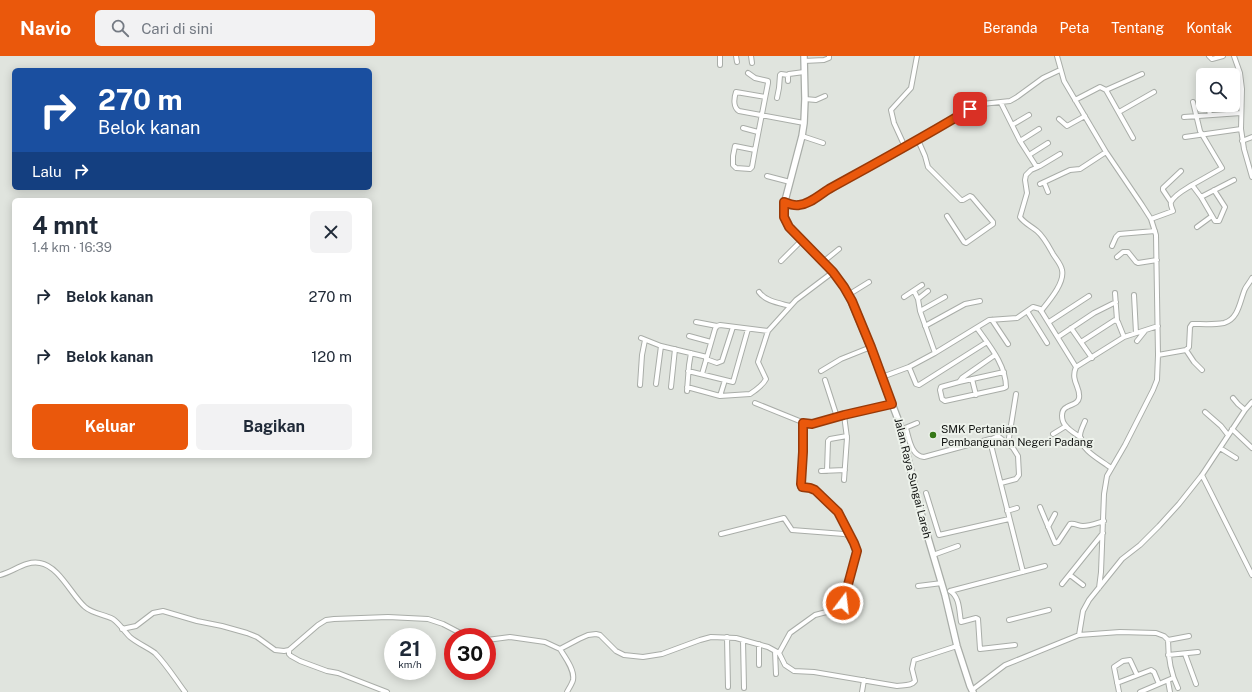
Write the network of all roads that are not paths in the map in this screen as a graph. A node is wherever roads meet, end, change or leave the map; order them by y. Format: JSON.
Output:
{"nodes":[{"id":1,"x":720,"y":56,"type":"edge"},
{"id":2,"x":736,"y":56,"type":"edge"},
{"id":3,"x":751,"y":56,"type":"edge"},
{"id":4,"x":829,"y":56,"type":"edge"},
{"id":5,"x":917,"y":56,"type":"edge"},
{"id":6,"x":1056,"y":56,"type":"edge"},
{"id":7,"x":1209,"y":56,"type":"edge"},
{"id":8,"x":1223,"y":56,"type":"edge"},
{"id":9,"x":1234,"y":56,"type":"edge"},
{"id":10,"x":804,"y":58,"type":"edge"},
{"id":11,"x":737,"y":62,"type":"dead end"},
{"id":12,"x":752,"y":63,"type":"dead end"},
{"id":13,"x":720,"y":65,"type":"dead end"},
{"id":14,"x":1060,"y":70,"type":"junction"},
{"id":15,"x":804,"y":72,"type":"junction"},
{"id":16,"x":748,"y":73,"type":"dead end"},
{"id":17,"x":1142,"y":74,"type":"dead end"},
{"id":18,"x":788,"y":75,"type":"junction"},
{"id":19,"x":788,"y":81,"type":"dead end"},
{"id":20,"x":1242,"y":89,"type":"joint"},
{"id":21,"x":1106,"y":90,"type":"junction"},
{"id":22,"x":1154,"y":92,"type":"dead end"},
{"id":23,"x":825,"y":96,"type":"dead end"},
{"id":24,"x":765,"y":97,"type":"junction"},
{"id":25,"x":777,"y":98,"type":"dead end"},
{"id":26,"x":805,"y":99,"type":"junction"},
{"id":27,"x":1075,"y":100,"type":"junction"},
{"id":28,"x":1001,"y":102,"type":"junction"},
{"id":29,"x":1193,"y":102,"type":"dead end"},
{"id":30,"x":1119,"y":112,"type":"junction"},
{"id":31,"x":1209,"y":112,"type":"edge"},
{"id":32,"x":1241,"y":113,"type":"junction"},
{"id":33,"x":761,"y":115,"type":"junction"},
{"id":34,"x":1029,"y":115,"type":"dead end"},
{"id":35,"x":1210,"y":115,"type":"junction"},
{"id":36,"x":1085,"y":116,"type":"junction"},
{"id":37,"x":1197,"y":116,"type":"junction"},
{"id":38,"x":1184,"y":117,"type":"dead end"},
{"id":39,"x":1059,"y":120,"type":"dead end"},
{"id":40,"x":804,"y":123,"type":"junction"},
{"id":41,"x":1012,"y":125,"type":"junction"},
{"id":42,"x":1066,"y":126,"type":"junction"},
{"id":43,"x":742,"y":128,"type":"dead end"},
{"id":44,"x":1039,"y":129,"type":"dead end"},
{"id":45,"x":1062,"y":129,"type":"dead end"},
{"id":46,"x":1240,"y":129,"type":"junction"},
{"id":47,"x":758,"y":132,"type":"junction"},
{"id":48,"x":1202,"y":135,"type":"junction"},
{"id":49,"x":802,"y":136,"type":"junction"},
{"id":50,"x":1185,"y":137,"type":"dead end"},
{"id":51,"x":1134,"y":138,"type":"dead end"},
{"id":52,"x":1252,"y":138,"type":"edge"},
{"id":53,"x":918,"y":140,"type":"junction"},
{"id":54,"x":1020,"y":141,"type":"junction"},
{"id":55,"x":1242,"y":141,"type":"junction"},
{"id":56,"x":822,"y":143,"type":"dead end"},
{"id":57,"x":1048,"y":143,"type":"dead end"},
{"id":58,"x":905,"y":147,"type":"junction"},
{"id":59,"x":755,"y":150,"type":"junction"},
{"id":60,"x":1106,"y":152,"type":"junction"},
{"id":61,"x":1060,"y":154,"type":"dead end"},
{"id":62,"x":1029,"y":155,"type":"junction"},
{"id":63,"x":1038,"y":167,"type":"junction"},
{"id":64,"x":1181,"y":171,"type":"dead end"},
{"id":65,"x":767,"y":176,"type":"dead end"},
{"id":66,"x":1252,"y":177,"type":"edge"},
{"id":67,"x":1234,"y":180,"type":"dead end"},
{"id":68,"x":790,"y":182,"type":"junction"},
{"id":69,"x":1192,"y":184,"type":"junction"},
{"id":70,"x":1214,"y":190,"type":"junction"},
{"id":71,"x":1048,"y":192,"type":"dead end"},
{"id":72,"x":1201,"y":198,"type":"junction"},
{"id":73,"x":784,"y":202,"type":"junction"},
{"id":74,"x":1171,"y":202,"type":"junction"},
{"id":75,"x":1173,"y":211,"type":"junction"},
{"id":76,"x":1177,"y":215,"type":"dead end"},
{"id":77,"x":947,"y":216,"type":"dead end"},
{"id":78,"x":1212,"y":216,"type":"junction"},
{"id":79,"x":1151,"y":219,"type":"junction"},
{"id":80,"x":1196,"y":227,"type":"dead end"},
{"id":81,"x":1156,"y":231,"type":"junction"},
{"id":82,"x":802,"y":240,"type":"junction"},
{"id":83,"x":1112,"y":246,"type":"dead end"},
{"id":84,"x":839,"y":249,"type":"dead end"},
{"id":85,"x":1117,"y":257,"type":"dead end"},
{"id":86,"x":1157,"y":260,"type":"junction"},
{"id":87,"x":781,"y":261,"type":"dead end"},
{"id":88,"x":823,"y":262,"type":"junction"},
{"id":89,"x":833,"y":272,"type":"junction"},
{"id":90,"x":1252,"y":278,"type":"edge"},
{"id":91,"x":869,"y":282,"type":"dead end"},
{"id":92,"x":922,"y":285,"type":"dead end"},
{"id":93,"x":914,"y":291,"type":"junction"},
{"id":94,"x":759,"y":292,"type":"dead end"},
{"id":95,"x":928,"y":292,"type":"dead end"},
{"id":96,"x":1115,"y":293,"type":"dead end"},
{"id":97,"x":848,"y":295,"type":"junction"},
{"id":98,"x":1134,"y":295,"type":"dead end"},
{"id":99,"x":1089,"y":296,"type":"dead end"},
{"id":100,"x":904,"y":297,"type":"dead end"},
{"id":101,"x":945,"y":297,"type":"dead end"},
{"id":102,"x":918,"y":299,"type":"junction"},
{"id":103,"x":980,"y":301,"type":"dead end"},
{"id":104,"x":1116,"y":302,"type":"junction"},
{"id":105,"x":790,"y":306,"type":"junction"},
{"id":106,"x":920,"y":311,"type":"junction"},
{"id":107,"x":1027,"y":311,"type":"junction"},
{"id":108,"x":1041,"y":311,"type":"junction"},
{"id":109,"x":992,"y":320,"type":"junction"},
{"id":110,"x":1117,"y":320,"type":"junction"},
{"id":111,"x":696,"y":322,"type":"dead end"},
{"id":112,"x":1049,"y":322,"type":"junction"},
{"id":113,"x":716,"y":326,"type":"junction"},
{"id":114,"x":925,"y":326,"type":"junction"},
{"id":115,"x":1158,"y":326,"type":"junction"},
{"id":116,"x":733,"y":327,"type":"junction"},
{"id":117,"x":977,"y":328,"type":"junction"},
{"id":118,"x":1071,"y":328,"type":"junction"},
{"id":119,"x":748,"y":329,"type":"junction"},
{"id":120,"x":1145,"y":330,"type":"junction"},
{"id":121,"x":768,"y":331,"type":"junction"},
{"id":122,"x":1136,"y":333,"type":"junction"},
{"id":123,"x":689,"y":336,"type":"dead end"},
{"id":124,"x":1058,"y":336,"type":"junction"},
{"id":125,"x":1124,"y":337,"type":"junction"},
{"id":126,"x":1137,"y":341,"type":"dead end"},
{"id":127,"x":711,"y":342,"type":"junction"},
{"id":128,"x":987,"y":342,"type":"junction"},
{"id":129,"x":1080,"y":342,"type":"junction"},
{"id":130,"x":1047,"y":343,"type":"dead end"},
{"id":131,"x":1008,"y":344,"type":"dead end"},
{"id":132,"x":660,"y":346,"type":"junction"},
{"id":133,"x":871,"y":347,"type":"junction"},
{"id":134,"x":675,"y":350,"type":"junction"},
{"id":135,"x":1186,"y":350,"type":"junction"},
{"id":136,"x":691,"y":353,"type":"junction"},
{"id":137,"x":935,"y":353,"type":"junction"},
{"id":138,"x":995,"y":355,"type":"junction"},
{"id":139,"x":1158,"y":355,"type":"junction"},
{"id":140,"x":706,"y":358,"type":"junction"},
{"id":141,"x":1092,"y":358,"type":"junction"},
{"id":142,"x":909,"y":367,"type":"junction"},
{"id":143,"x":1076,"y":367,"type":"junction"},
{"id":144,"x":1202,"y":370,"type":"dead end"},
{"id":145,"x":688,"y":371,"type":"junction"},
{"id":146,"x":822,"y":371,"type":"dead end"},
{"id":147,"x":1004,"y":372,"type":"junction"},
{"id":148,"x":702,"y":374,"type":"junction"},
{"id":149,"x":882,"y":377,"type":"junction"},
{"id":150,"x":972,"y":379,"type":"junction"},
{"id":151,"x":725,"y":380,"type":"junction"},
{"id":152,"x":825,"y":380,"type":"dead end"},
{"id":153,"x":959,"y":382,"type":"junction"},
{"id":154,"x":656,"y":384,"type":"dead end"},
{"id":155,"x":640,"y":385,"type":"dead end"},
{"id":156,"x":671,"y":388,"type":"dead end"},
{"id":157,"x":976,"y":394,"type":"junction"},
{"id":158,"x":1016,"y":394,"type":"dead end"},
{"id":159,"x":720,"y":396,"type":"junction"},
{"id":160,"x":1233,"y":398,"type":"dead end"},
{"id":161,"x":1252,"y":402,"type":"edge"},
{"id":162,"x":755,"y":403,"type":"dead end"},
{"id":163,"x":892,"y":404,"type":"junction"},
{"id":164,"x":1245,"y":410,"type":"junction"},
{"id":165,"x":1205,"y":412,"type":"dead end"},
{"id":166,"x":844,"y":415,"type":"junction"},
{"id":167,"x":837,"y":417,"type":"junction"},
{"id":168,"x":1085,"y":421,"type":"dead end"},
{"id":169,"x":803,"y":423,"type":"junction"},
{"id":170,"x":917,"y":423,"type":"dead end"},
{"id":171,"x":1066,"y":426,"type":"junction"},
{"id":172,"x":904,"y":428,"type":"junction"},
{"id":173,"x":1232,"y":429,"type":"junction"},
{"id":174,"x":1053,"y":434,"type":"dead end"},
{"id":175,"x":846,"y":436,"type":"junction"},
{"id":176,"x":1228,"y":436,"type":"junction"},
{"id":177,"x":1080,"y":438,"type":"junction"},
{"id":178,"x":990,"y":439,"type":"junction"},
{"id":179,"x":1008,"y":444,"type":"junction"},
{"id":180,"x":1220,"y":448,"type":"junction"},
{"id":181,"x":1252,"y":448,"type":"edge"},
{"id":182,"x":1236,"y":458,"type":"dead end"},
{"id":183,"x":1112,"y":468,"type":"junction"},
{"id":184,"x":845,"y":470,"type":"junction"},
{"id":185,"x":821,"y":471,"type":"dead end"},
{"id":186,"x":827,"y":471,"type":"junction"},
{"id":187,"x":1202,"y":475,"type":"junction"},
{"id":188,"x":844,"y":480,"type":"dead end"},
{"id":189,"x":1001,"y":483,"type":"junction"},
{"id":190,"x":926,"y":493,"type":"dead end"},
{"id":191,"x":1040,"y":507,"type":"dead end"},
{"id":192,"x":1016,"y":508,"type":"dead end"},
{"id":193,"x":1007,"y":511,"type":"junction"},
{"id":194,"x":1055,"y":514,"type":"dead end"},
{"id":195,"x":1010,"y":520,"type":"junction"},
{"id":196,"x":1104,"y":521,"type":"junction"},
{"id":197,"x":1048,"y":527,"type":"junction"},
{"id":198,"x":1103,"y":533,"type":"junction"},
{"id":199,"x":721,"y":534,"type":"dead end"},
{"id":200,"x":850,"y":536,"type":"junction"},
{"id":201,"x":958,"y":546,"type":"dead end"},
{"id":202,"x":933,"y":555,"type":"junction"},
{"id":203,"x":1045,"y":566,"type":"dead end"},
{"id":204,"x":1023,"y":572,"type":"junction"},
{"id":205,"x":0,"y":575,"type":"edge"},
{"id":206,"x":1070,"y":575,"type":"junction"},
{"id":207,"x":1252,"y":575,"type":"edge"},
{"id":208,"x":942,"y":583,"type":"junction"},
{"id":209,"x":1062,"y":584,"type":"dead end"},
{"id":210,"x":1083,"y":585,"type":"dead end"},
{"id":211,"x":918,"y":586,"type":"dead end"},
{"id":212,"x":1099,"y":588,"type":"junction"},
{"id":213,"x":947,"y":592,"type":"junction"},
{"id":214,"x":1049,"y":610,"type":"dead end"},
{"id":215,"x":1009,"y":620,"type":"dead end"},
{"id":216,"x":451,"y":628,"type":"edge"},
{"id":217,"x":122,"y":630,"type":"junction"},
{"id":218,"x":1079,"y":635,"type":"junction"},
{"id":219,"x":1189,"y":636,"type":"dead end"},
{"id":220,"x":727,"y":637,"type":"junction"},
{"id":221,"x":496,"y":639,"type":"edge"},
{"id":222,"x":742,"y":640,"type":"junction"},
{"id":223,"x":1168,"y":640,"type":"junction"},
{"id":224,"x":759,"y":644,"type":"junction"},
{"id":225,"x":1015,"y":645,"type":"dead end"},
{"id":226,"x":957,"y":646,"type":"junction"},
{"id":227,"x":561,"y":649,"type":"junction"},
{"id":228,"x":289,"y":650,"type":"junction"},
{"id":229,"x":777,"y":652,"type":"junction"},
{"id":230,"x":1198,"y":652,"type":"dead end"},
{"id":231,"x":1185,"y":654,"type":"junction"},
{"id":232,"x":1168,"y":655,"type":"junction"},
{"id":233,"x":759,"y":666,"type":"dead end"},
{"id":234,"x":776,"y":674,"type":"dead end"},
{"id":235,"x":1137,"y":675,"type":"junction"},
{"id":236,"x":1173,"y":678,"type":"junction"},
{"id":237,"x":864,"y":680,"type":"junction"},
{"id":238,"x":1168,"y":681,"type":"junction"},
{"id":239,"x":1117,"y":683,"type":"junction"},
{"id":240,"x":1159,"y":684,"type":"junction"},
{"id":241,"x":1196,"y":684,"type":"dead end"},
{"id":242,"x":728,"y":687,"type":"dead end"},
{"id":243,"x":744,"y":688,"type":"dead end"},
{"id":244,"x":1178,"y":688,"type":"dead end"},
{"id":245,"x":973,"y":691,"type":"edge"},
{"id":246,"x":185,"y":692,"type":"edge"},
{"id":247,"x":387,"y":692,"type":"edge"},
{"id":248,"x":567,"y":692,"type":"edge"},
{"id":249,"x":862,"y":692,"type":"edge"},
{"id":250,"x":1119,"y":692,"type":"edge"},
{"id":251,"x":1140,"y":692,"type":"edge"},
{"id":252,"x":1170,"y":692,"type":"edge"}],
"edges":[{"from":1,"to":13,"type":"street"},
{"from":2,"to":11,"type":"street"},
{"from":3,"to":12,"type":"street"},
{"from":4,"to":10,"type":"street"},
{"from":5,"to":58,"type":"street"},
{"from":6,"to":14,"type":"street"},
{"from":7,"to":8,"type":"street"},
{"from":9,"to":20,"type":"street"},
{"from":10,"to":15,"type":"street","name":"Jalan Raya Sungai Lareh"},
{"from":14,"to":27,"type":"street"},
{"from":14,"to":28,"type":"street"},
{"from":15,"to":18,"type":"street"},
{"from":15,"to":26,"type":"street","name":"Jalan Raya Sungai Lareh"},
{"from":16,"to":24,"type":"street"},
{"from":17,"to":21,"type":"street"},
{"from":18,"to":19,"type":"street"},
{"from":18,"to":25,"type":"street"},
{"from":20,"to":32,"type":"street"},
{"from":21,"to":27,"type":"street"},
{"from":21,"to":30,"type":"street"},
{"from":22,"to":30,"type":"street"},
{"from":23,"to":26,"type":"street"},
{"from":24,"to":33,"type":"street"},
{"from":24,"to":33,"type":"street"},
{"from":26,"to":40,"type":"street","name":"Jalan Raya Sungai Lareh"},
{"from":27,"to":36,"type":"street"},
{"from":28,"to":41,"type":"street"},
{"from":28,"to":53,"type":"street"},
{"from":29,"to":37,"type":"street"},
{"from":30,"to":51,"type":"street"},
{"from":31,"to":35,"type":"street"},
{"from":32,"to":35,"type":"street"},
{"from":32,"to":46,"type":"street"},
{"from":33,"to":40,"type":"street"},
{"from":33,"to":47,"type":"street"},
{"from":34,"to":41,"type":"street"},
{"from":35,"to":37,"type":"street"},
{"from":36,"to":42,"type":"street"},
{"from":36,"to":60,"type":"street"},
{"from":37,"to":38,"type":"street"},
{"from":37,"to":48,"type":"street"},
{"from":39,"to":42,"type":"street"},
{"from":40,"to":49,"type":"street","name":"Jalan Raya Sungai Lareh"},
{"from":41,"to":54,"type":"street"},
{"from":42,"to":45,"type":"street"},
{"from":43,"to":47,"type":"street"},
{"from":44,"to":54,"type":"street"},
{"from":46,"to":48,"type":"street"},
{"from":46,"to":55,"type":"street"},
{"from":47,"to":59,"type":"street"},
{"from":48,"to":50,"type":"street"},
{"from":48,"to":69,"type":"street"},
{"from":49,"to":56,"type":"street"},
{"from":49,"to":68,"type":"street","name":"Jalan Raya Sungai Lareh"},
{"from":52,"to":55,"type":"street"},
{"from":53,"to":58,"type":"street"},
{"from":53,"to":77,"type":"street"},
{"from":54,"to":62,"type":"street"},
{"from":55,"to":66,"type":"street"},
{"from":57,"to":62,"type":"street"},
{"from":58,"to":73,"type":"street"},
{"from":59,"to":59,"type":"street"},
{"from":60,"to":71,"type":"street"},
{"from":60,"to":79,"type":"street"},
{"from":61,"to":63,"type":"street"},
{"from":62,"to":63,"type":"street"},
{"from":63,"to":108,"type":"street"},
{"from":64,"to":74,"type":"street"},
{"from":65,"to":68,"type":"street"},
{"from":67,"to":70,"type":"street"},
{"from":68,"to":73,"type":"street","name":"Jalan Raya Sungai Lareh"},
{"from":69,"to":72,"type":"street"},
{"from":69,"to":74,"type":"street"},
{"from":70,"to":72,"type":"street"},
{"from":70,"to":78,"type":"street"},
{"from":72,"to":78,"type":"street"},
{"from":73,"to":82,"type":"street","name":"Jalan Raya Sungai Lareh"},
{"from":74,"to":75,"type":"street"},
{"from":75,"to":76,"type":"street"},
{"from":75,"to":79,"type":"street"},
{"from":78,"to":80,"type":"street"},
{"from":79,"to":81,"type":"street"},
{"from":81,"to":83,"type":"street"},
{"from":81,"to":86,"type":"street"},
{"from":82,"to":87,"type":"street"},
{"from":82,"to":88,"type":"street","name":"Jalan Raya Sungai Lareh"},
{"from":84,"to":88,"type":"street"},
{"from":85,"to":86,"type":"street"},
{"from":86,"to":115,"type":"street"},
{"from":88,"to":89,"type":"street","name":"Jalan Raya Sungai Lareh"},
{"from":89,"to":97,"type":"street","name":"Jalan Raya Sungai Lareh"},
{"from":89,"to":105,"type":"street"},
{"from":90,"to":135,"type":"street"},
{"from":91,"to":97,"type":"street"},
{"from":92,"to":93,"type":"street"},
{"from":93,"to":100,"type":"street"},
{"from":93,"to":102,"type":"street"},
{"from":94,"to":105,"type":"street"},
{"from":95,"to":102,"type":"street"},
{"from":96,"to":104,"type":"street"},
{"from":97,"to":133,"type":"street","name":"Jalan Raya Sungai Lareh"},
{"from":98,"to":122,"type":"street"},
{"from":99,"to":112,"type":"street"},
{"from":101,"to":106,"type":"street"},
{"from":102,"to":106,"type":"street"},
{"from":103,"to":114,"type":"street"},
{"from":104,"to":110,"type":"street"},
{"from":104,"to":118,"type":"street"},
{"from":105,"to":121,"type":"street"},
{"from":106,"to":114,"type":"street"},
{"from":107,"to":108,"type":"street"},
{"from":107,"to":109,"type":"street"},
{"from":107,"to":130,"type":"street"},
{"from":108,"to":112,"type":"street"},
{"from":109,"to":117,"type":"street"},
{"from":109,"to":131,"type":"street"},
{"from":110,"to":125,"type":"street"},
{"from":110,"to":129,"type":"street"},
{"from":111,"to":113,"type":"street"},
{"from":112,"to":124,"type":"street"},
{"from":113,"to":116,"type":"street"},
{"from":113,"to":127,"type":"street"},
{"from":114,"to":137,"type":"street"},
{"from":115,"to":120,"type":"street"},
{"from":115,"to":139,"type":"street"},
{"from":116,"to":119,"type":"street"},
{"from":116,"to":140,"type":"street"},
{"from":117,"to":128,"type":"street"},
{"from":117,"to":137,"type":"street"},
{"from":118,"to":124,"type":"street"},
{"from":118,"to":129,"type":"street"},
{"from":119,"to":121,"type":"street"},
{"from":119,"to":151,"type":"street"},
{"from":120,"to":122,"type":"street"},
{"from":120,"to":126,"type":"street"},
{"from":121,"to":159,"type":"street"},
{"from":122,"to":125,"type":"street"},
{"from":123,"to":127,"type":"street"},
{"from":124,"to":143,"type":"street"},
{"from":125,"to":141,"type":"street"},
{"from":127,"to":140,"type":"street"},
{"from":128,"to":138,"type":"street"},
{"from":128,"to":142,"type":"street"},
{"from":129,"to":141,"type":"street"},
{"from":132,"to":134,"type":"street"},
{"from":132,"to":154,"type":"street"},
{"from":132,"to":155,"type":"street"},
{"from":133,"to":146,"type":"street"},
{"from":133,"to":149,"type":"street","name":"Jalan Raya Sungai Lareh"},
{"from":134,"to":136,"type":"street"},
{"from":134,"to":156,"type":"street"},
{"from":135,"to":139,"type":"street"},
{"from":135,"to":144,"type":"street"},
{"from":136,"to":140,"type":"street"},
{"from":136,"to":145,"type":"street"},
{"from":137,"to":142,"type":"street"},
{"from":138,"to":147,"type":"street"},
{"from":138,"to":153,"type":"street"},
{"from":139,"to":183,"type":"street"},
{"from":140,"to":148,"type":"street"},
{"from":141,"to":143,"type":"street"},
{"from":142,"to":149,"type":"street"},
{"from":143,"to":171,"type":"street"},
{"from":145,"to":148,"type":"street"},
{"from":145,"to":159,"type":"street"},
{"from":147,"to":150,"type":"street"},
{"from":147,"to":157,"type":"street"},
{"from":148,"to":151,"type":"street"},
{"from":149,"to":163,"type":"street","name":"Jalan Raya Sungai Lareh"},
{"from":150,"to":153,"type":"street"},
{"from":150,"to":157,"type":"street"},
{"from":151,"to":159,"type":"street"},
{"from":152,"to":167,"type":"street"},
{"from":153,"to":157,"type":"street"},
{"from":158,"to":179,"type":"street"},
{"from":160,"to":164,"type":"street"},
{"from":161,"to":164,"type":"street"},
{"from":162,"to":169,"type":"street"},
{"from":163,"to":166,"type":"street"},
{"from":163,"to":172,"type":"street","name":"Jalan Raya Sungai Lareh"},
{"from":164,"to":173,"type":"street"},
{"from":165,"to":176,"type":"street"},
{"from":166,"to":167,"type":"street"},
{"from":166,"to":175,"type":"street"},
{"from":167,"to":169,"type":"street"},
{"from":168,"to":177,"type":"street"},
{"from":169,"to":200,"type":"street"},
{"from":170,"to":172,"type":"street"},
{"from":171,"to":174,"type":"street"},
{"from":171,"to":177,"type":"street"},
{"from":172,"to":178,"type":"street"},
{"from":172,"to":202,"type":"street","name":"Jalan Raya Sungai Lareh"},
{"from":173,"to":176,"type":"street"},
{"from":173,"to":181,"type":"street"},
{"from":175,"to":184,"type":"street"},
{"from":175,"to":186,"type":"street"},
{"from":176,"to":180,"type":"street"},
{"from":177,"to":183,"type":"street"},
{"from":178,"to":179,"type":"street"},
{"from":178,"to":189,"type":"street"},
{"from":179,"to":189,"type":"street"},
{"from":180,"to":182,"type":"street"},
{"from":180,"to":187,"type":"street"},
{"from":183,"to":196,"type":"street"},
{"from":184,"to":186,"type":"street"},
{"from":184,"to":188,"type":"street"},
{"from":185,"to":186,"type":"street"},
{"from":187,"to":207,"type":"street"},
{"from":187,"to":212,"type":"street"},
{"from":189,"to":193,"type":"street"},
{"from":190,"to":195,"type":"street"},
{"from":191,"to":197,"type":"street"},
{"from":192,"to":193,"type":"street"},
{"from":193,"to":195,"type":"street"},
{"from":194,"to":197,"type":"street"},
{"from":195,"to":204,"type":"street"},
{"from":196,"to":197,"type":"street"},
{"from":196,"to":198,"type":"street"},
{"from":198,"to":206,"type":"street"},
{"from":198,"to":212,"type":"street"},
{"from":199,"to":200,"type":"street"},
{"from":200,"to":229,"type":"street"},
{"from":201,"to":202,"type":"street"},
{"from":202,"to":208,"type":"street","name":"Jalan Raya Sungai Lareh"},
{"from":203,"to":204,"type":"street"},
{"from":204,"to":213,"type":"street"},
{"from":205,"to":217,"type":"street"},
{"from":206,"to":209,"type":"street"},
{"from":206,"to":210,"type":"street"},
{"from":208,"to":211,"type":"street"},
{"from":208,"to":213,"type":"street","name":"Jalan Raya Sungai Lareh"},
{"from":212,"to":218,"type":"street"},
{"from":213,"to":225,"type":"street"},
{"from":213,"to":226,"type":"street","name":"Jalan Raya Sungai Lareh"},
{"from":214,"to":215,"type":"street"},
{"from":216,"to":228,"type":"street"},
{"from":217,"to":228,"type":"street"},
{"from":217,"to":246,"type":"street"},
{"from":218,"to":223,"type":"street"},
{"from":218,"to":245,"type":"street"},
{"from":219,"to":223,"type":"street"},
{"from":220,"to":222,"type":"street"},
{"from":220,"to":227,"type":"street"},
{"from":220,"to":242,"type":"street"},
{"from":221,"to":227,"type":"street"},
{"from":222,"to":224,"type":"street"},
{"from":222,"to":243,"type":"street"},
{"from":223,"to":232,"type":"street"},
{"from":224,"to":229,"type":"street"},
{"from":224,"to":233,"type":"street"},
{"from":226,"to":237,"type":"street"},
{"from":226,"to":245,"type":"street","name":"Jalan Raya Sungai Lareh"},
{"from":227,"to":248,"type":"street"},
{"from":228,"to":247,"type":"street"},
{"from":229,"to":234,"type":"street"},
{"from":229,"to":237,"type":"street"},
{"from":230,"to":231,"type":"street"},
{"from":231,"to":232,"type":"street"},
{"from":231,"to":241,"type":"street"},
{"from":232,"to":236,"type":"street"},
{"from":235,"to":239,"type":"street"},
{"from":235,"to":239,"type":"street"},
{"from":235,"to":240,"type":"street"},
{"from":236,"to":238,"type":"street"},
{"from":236,"to":244,"type":"street"},
{"from":237,"to":249,"type":"street"},
{"from":238,"to":240,"type":"street"},
{"from":238,"to":252,"type":"street"},
{"from":239,"to":250,"type":"street"},
{"from":240,"to":251,"type":"street"}]}
